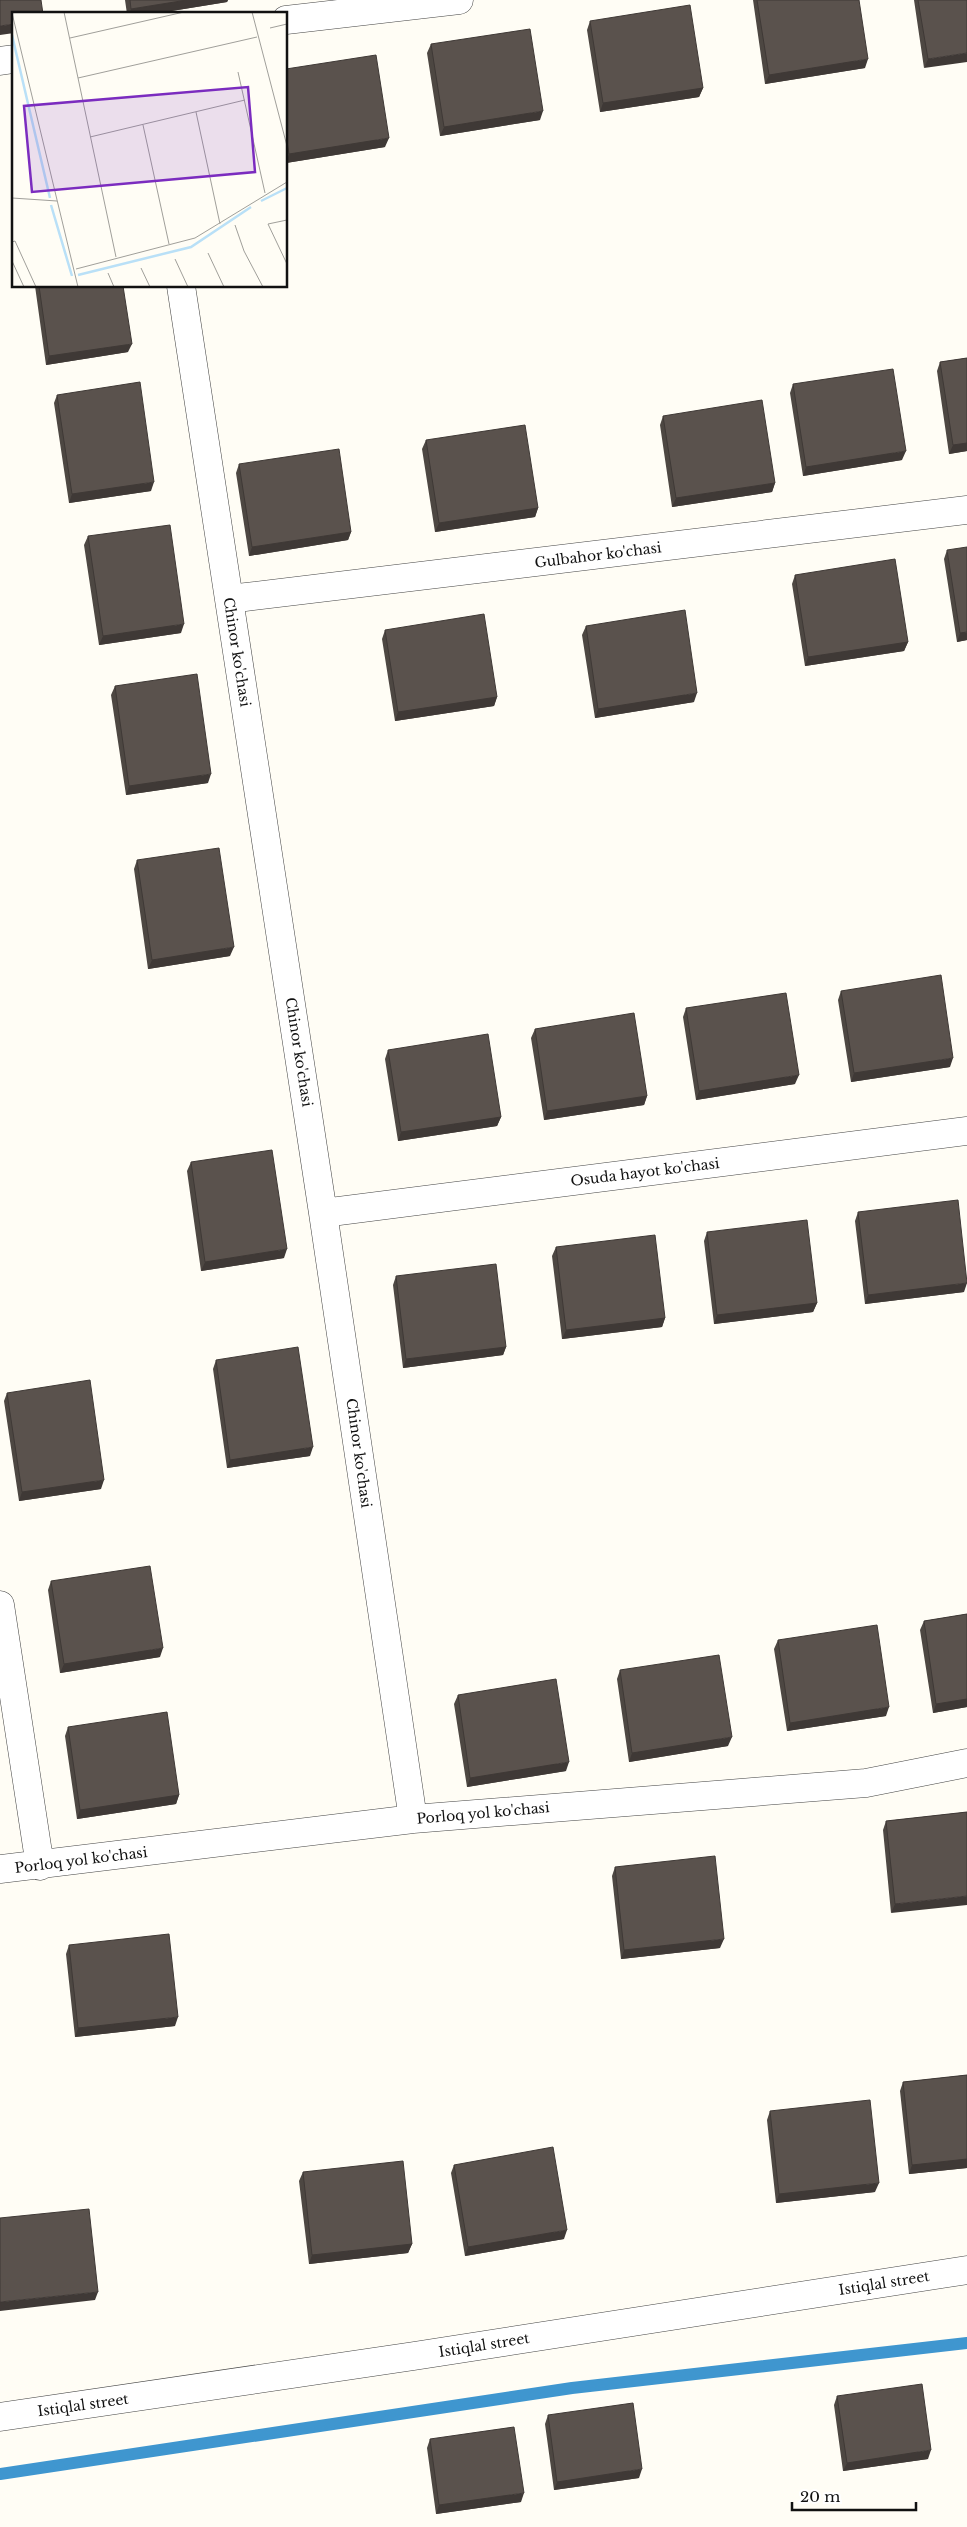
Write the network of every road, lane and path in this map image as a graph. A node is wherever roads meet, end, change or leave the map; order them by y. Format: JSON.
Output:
{"nodes":[{"id":1,"x":459,"y":0,"type":"edge"},
{"id":2,"x":288,"y":20,"type":"edge"},
{"id":3,"x":181,"y":288,"type":"edge"},
{"id":4,"x":967,"y":510,"type":"edge"},
{"id":5,"x":229,"y":599,"type":"junction"},
{"id":6,"x":967,"y":1131,"type":"edge"},
{"id":7,"x":323,"y":1213,"type":"junction"},
{"id":8,"x":0,"y":1605,"type":"edge"},
{"id":9,"x":967,"y":1762,"type":"edge"},
{"id":10,"x":412,"y":1819,"type":"junction"},
{"id":11,"x":40,"y":1866,"type":"junction"},
{"id":12,"x":0,"y":1869,"type":"edge"},
{"id":13,"x":967,"y":2270,"type":"edge"},
{"id":14,"x":0,"y":2417,"type":"edge"}],
"edges":[{"from":1,"to":2,"type":"street"},
{"from":3,"to":5,"type":"street","name":"Chinor ko'chasi"},
{"from":4,"to":5,"type":"street","name":"Gulbahor ko'chasi"},
{"from":5,"to":7,"type":"street","name":"Chinor ko'chasi"},
{"from":6,"to":7,"type":"street","name":"Osuda hayot ko'chasi"},
{"from":7,"to":10,"type":"street","name":"Chinor ko'chasi"},
{"from":8,"to":11,"type":"street"},
{"from":9,"to":10,"type":"street","name":"Porloq yol ko'chasi"},
{"from":10,"to":11,"type":"street","name":"Porloq yol ko'chasi"},
{"from":11,"to":12,"type":"street","name":"Porloq yol ko'chasi"},
{"from":13,"to":14,"type":"street","name":"Istiqlal street"}]}
